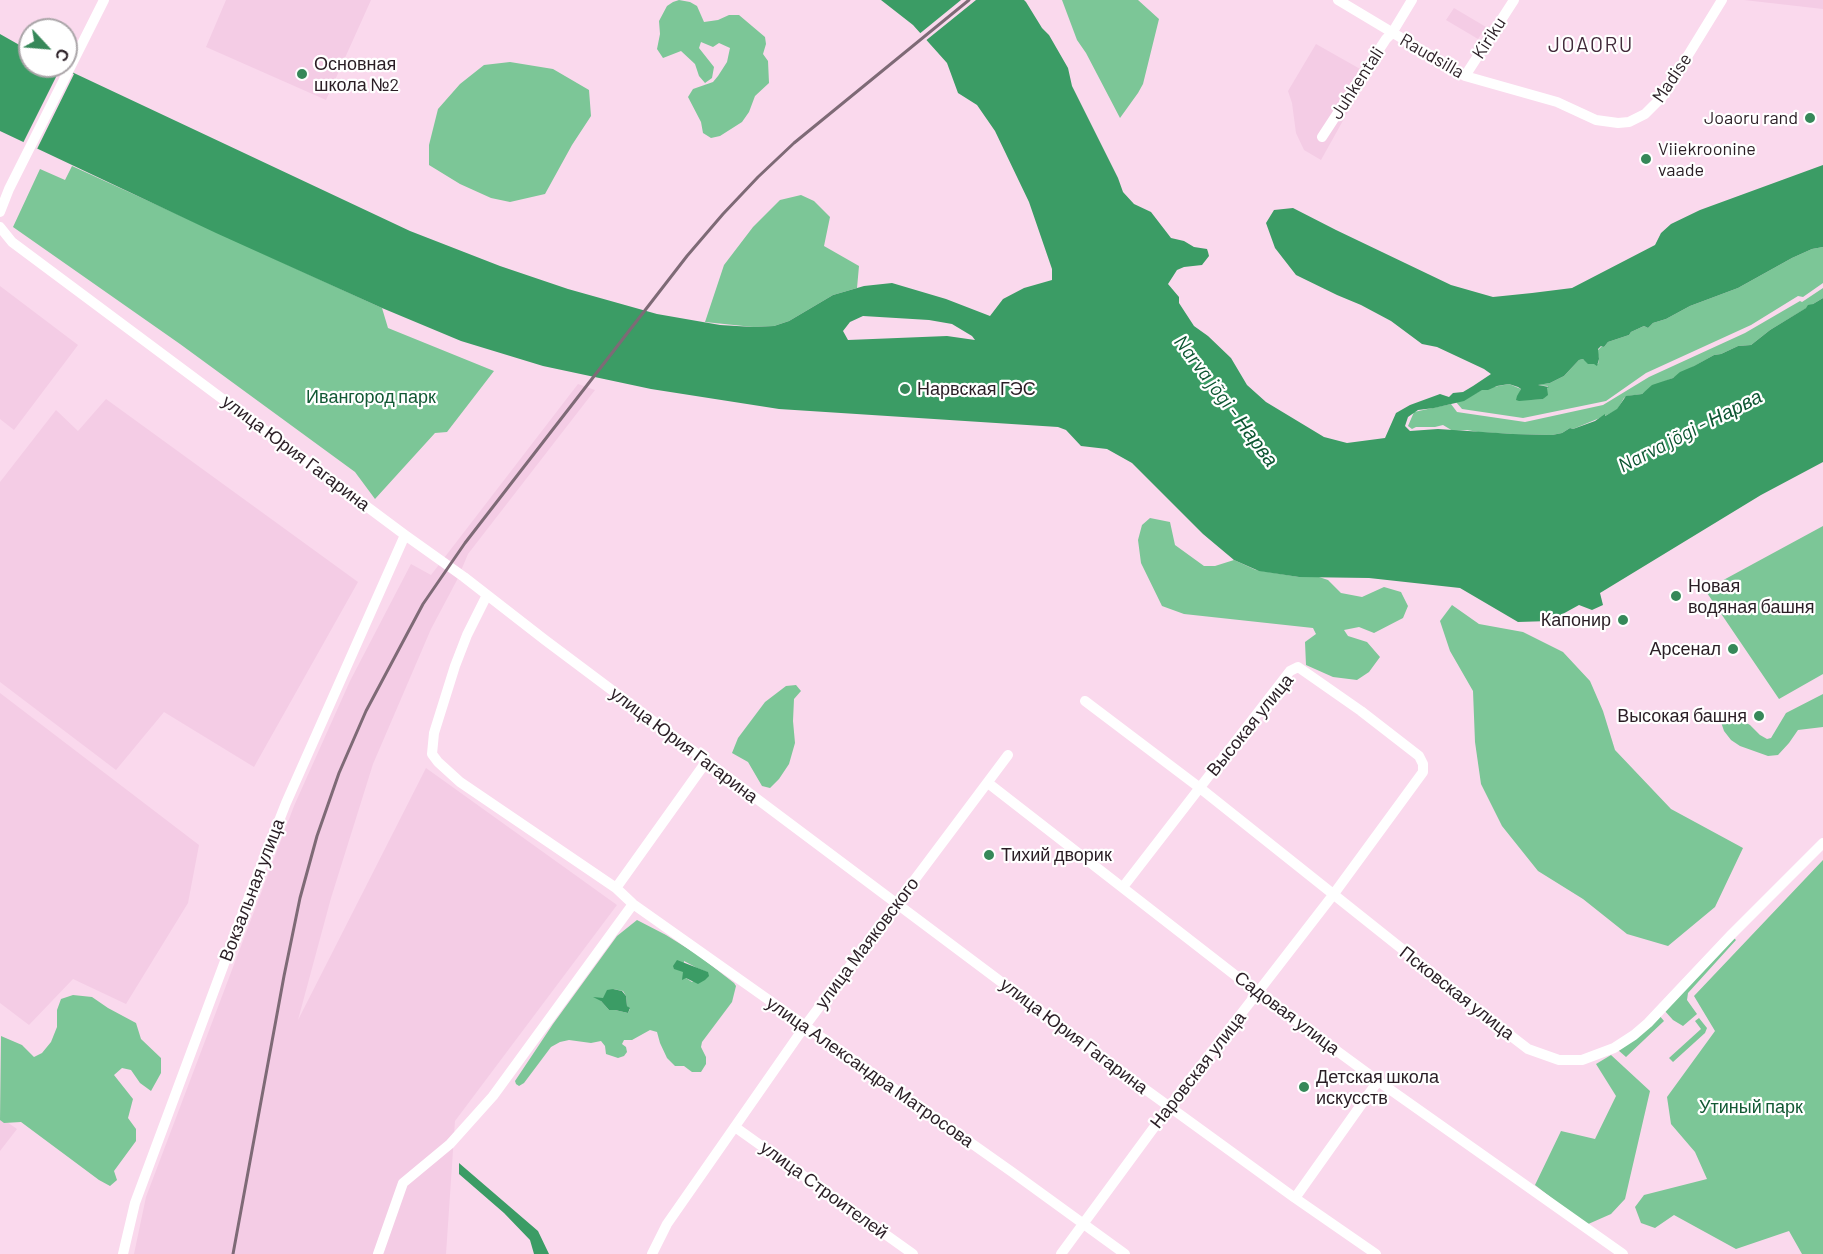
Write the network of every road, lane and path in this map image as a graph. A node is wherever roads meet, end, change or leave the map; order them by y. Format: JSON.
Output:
{"nodes":[{"id":1,"x":104,"y":0,"type":"edge"},
{"id":2,"x":1338,"y":0,"type":"edge"},
{"id":3,"x":1412,"y":0,"type":"edge"},
{"id":4,"x":1514,"y":0,"type":"edge"},
{"id":5,"x":1722,"y":0,"type":"edge"},
{"id":6,"x":1392,"y":33,"type":"junction"},
{"id":7,"x":1465,"y":76,"type":"junction"},
{"id":8,"x":1568,"y":106,"type":"joint"},
{"id":9,"x":1322,"y":136,"type":"dead end"},
{"id":10,"x":0,"y":212,"type":"edge"},
{"id":11,"x":0,"y":227,"type":"edge"},
{"id":12,"x":405,"y":535,"type":"junction"},
{"id":13,"x":487,"y":595,"type":"junction"},
{"id":14,"x":1085,"y":701,"type":"dead end"},
{"id":15,"x":1008,"y":755,"type":"dead end"},
{"id":16,"x":706,"y":762,"type":"junction"},
{"id":17,"x":1423,"y":772,"type":"joint"},
{"id":18,"x":988,"y":783,"type":"junction"},
{"id":19,"x":1200,"y":788,"type":"junction"},
{"id":20,"x":1823,"y":843,"type":"edge"},
{"id":21,"x":1123,"y":887,"type":"junction"},
{"id":22,"x":616,"y":888,"type":"junction"},
{"id":23,"x":1333,"y":895,"type":"junction"},
{"id":24,"x":633,"y":904,"type":"junction"},
{"id":25,"x":897,"y":904,"type":"junction"},
{"id":26,"x":1258,"y":993,"type":"junction"},
{"id":27,"x":805,"y":1026,"type":"junction"},
{"id":28,"x":1378,"y":1081,"type":"junction"},
{"id":29,"x":1169,"y":1107,"type":"junction"},
{"id":30,"x":735,"y":1127,"type":"junction"},
{"id":31,"x":1295,"y":1198,"type":"junction"},
{"id":32,"x":1082,"y":1224,"type":"junction"},
{"id":33,"x":123,"y":1254,"type":"edge"},
{"id":34,"x":378,"y":1254,"type":"edge"},
{"id":35,"x":652,"y":1254,"type":"edge"},
{"id":36,"x":912,"y":1254,"type":"edge"},
{"id":37,"x":1060,"y":1254,"type":"edge"},
{"id":38,"x":1125,"y":1254,"type":"edge"},
{"id":39,"x":1376,"y":1254,"type":"edge"},
{"id":40,"x":1623,"y":1254,"type":"edge"}],
"edges":[{"from":1,"to":10,"type":"street"},
{"from":2,"to":6,"type":"street","name":"Raudsilla"},
{"from":3,"to":6,"type":"street","name":"Juhkentali"},
{"from":4,"to":7,"type":"street","name":"Kiriku"},
{"from":5,"to":8,"type":"street","name":"Madise"},
{"from":6,"to":7,"type":"street","name":"Raudsilla"},
{"from":6,"to":9,"type":"street","name":"Juhkentali"},
{"from":7,"to":8,"type":"street","name":"Raudsilla"},
{"from":11,"to":12,"type":"street","name":"улица Юрия Гагарина"},
{"from":12,"to":13,"type":"street","name":"улица Юрия Гагарина"},
{"from":12,"to":33,"type":"street","name":"Вокзальная улица"},
{"from":13,"to":16,"type":"street","name":"улица Юрия Гагарина"},
{"from":13,"to":22,"type":"street","name":"улица Александра Матросова"},
{"from":14,"to":19,"type":"street","name":"Псковская улица"},
{"from":15,"to":18,"type":"street","name":"улица Маяковского"},
{"from":16,"to":22,"type":"street"},
{"from":16,"to":25,"type":"street","name":"улица Юрия Гагарина"},
{"from":17,"to":19,"type":"street","name":"Высокая улица"},
{"from":17,"to":23,"type":"street","name":"Наровская улица"},
{"from":18,"to":21,"type":"street","name":"Садовая улица"},
{"from":18,"to":25,"type":"street","name":"улица Маяковского"},
{"from":19,"to":21,"type":"street","name":"Высокая улица"},
{"from":19,"to":23,"type":"street","name":"Псковская улица"},
{"from":20,"to":23,"type":"street","name":"Псковская улица"},
{"from":21,"to":26,"type":"street","name":"Садовая улица"},
{"from":22,"to":24,"type":"street","name":"улица Александра Матросова"},
{"from":23,"to":26,"type":"street","name":"Наровская улица"},
{"from":24,"to":27,"type":"street","name":"улица Александра Матросова"},
{"from":24,"to":34,"type":"street"},
{"from":25,"to":27,"type":"street","name":"улица Маяковского"},
{"from":25,"to":29,"type":"street","name":"улица Юрия Гагарина"},
{"from":26,"to":28,"type":"street","name":"Садовая улица"},
{"from":26,"to":29,"type":"street","name":"Наровская улица"},
{"from":27,"to":30,"type":"street","name":"улица Маяковского"},
{"from":27,"to":32,"type":"street","name":"улица Александра Матросова"},
{"from":28,"to":31,"type":"street"},
{"from":28,"to":40,"type":"street","name":"Садовая улица"},
{"from":29,"to":31,"type":"street","name":"улица Юрия Гагарина"},
{"from":29,"to":32,"type":"street","name":"Наровская улица"},
{"from":30,"to":35,"type":"street","name":"улица Маяковского"},
{"from":30,"to":36,"type":"street","name":"улица Строителей"},
{"from":31,"to":39,"type":"street","name":"улица Юрия Гагарина"},
{"from":32,"to":37,"type":"street","name":"Наровская улица"},
{"from":32,"to":38,"type":"street","name":"улица Александра Матросова"}]}
